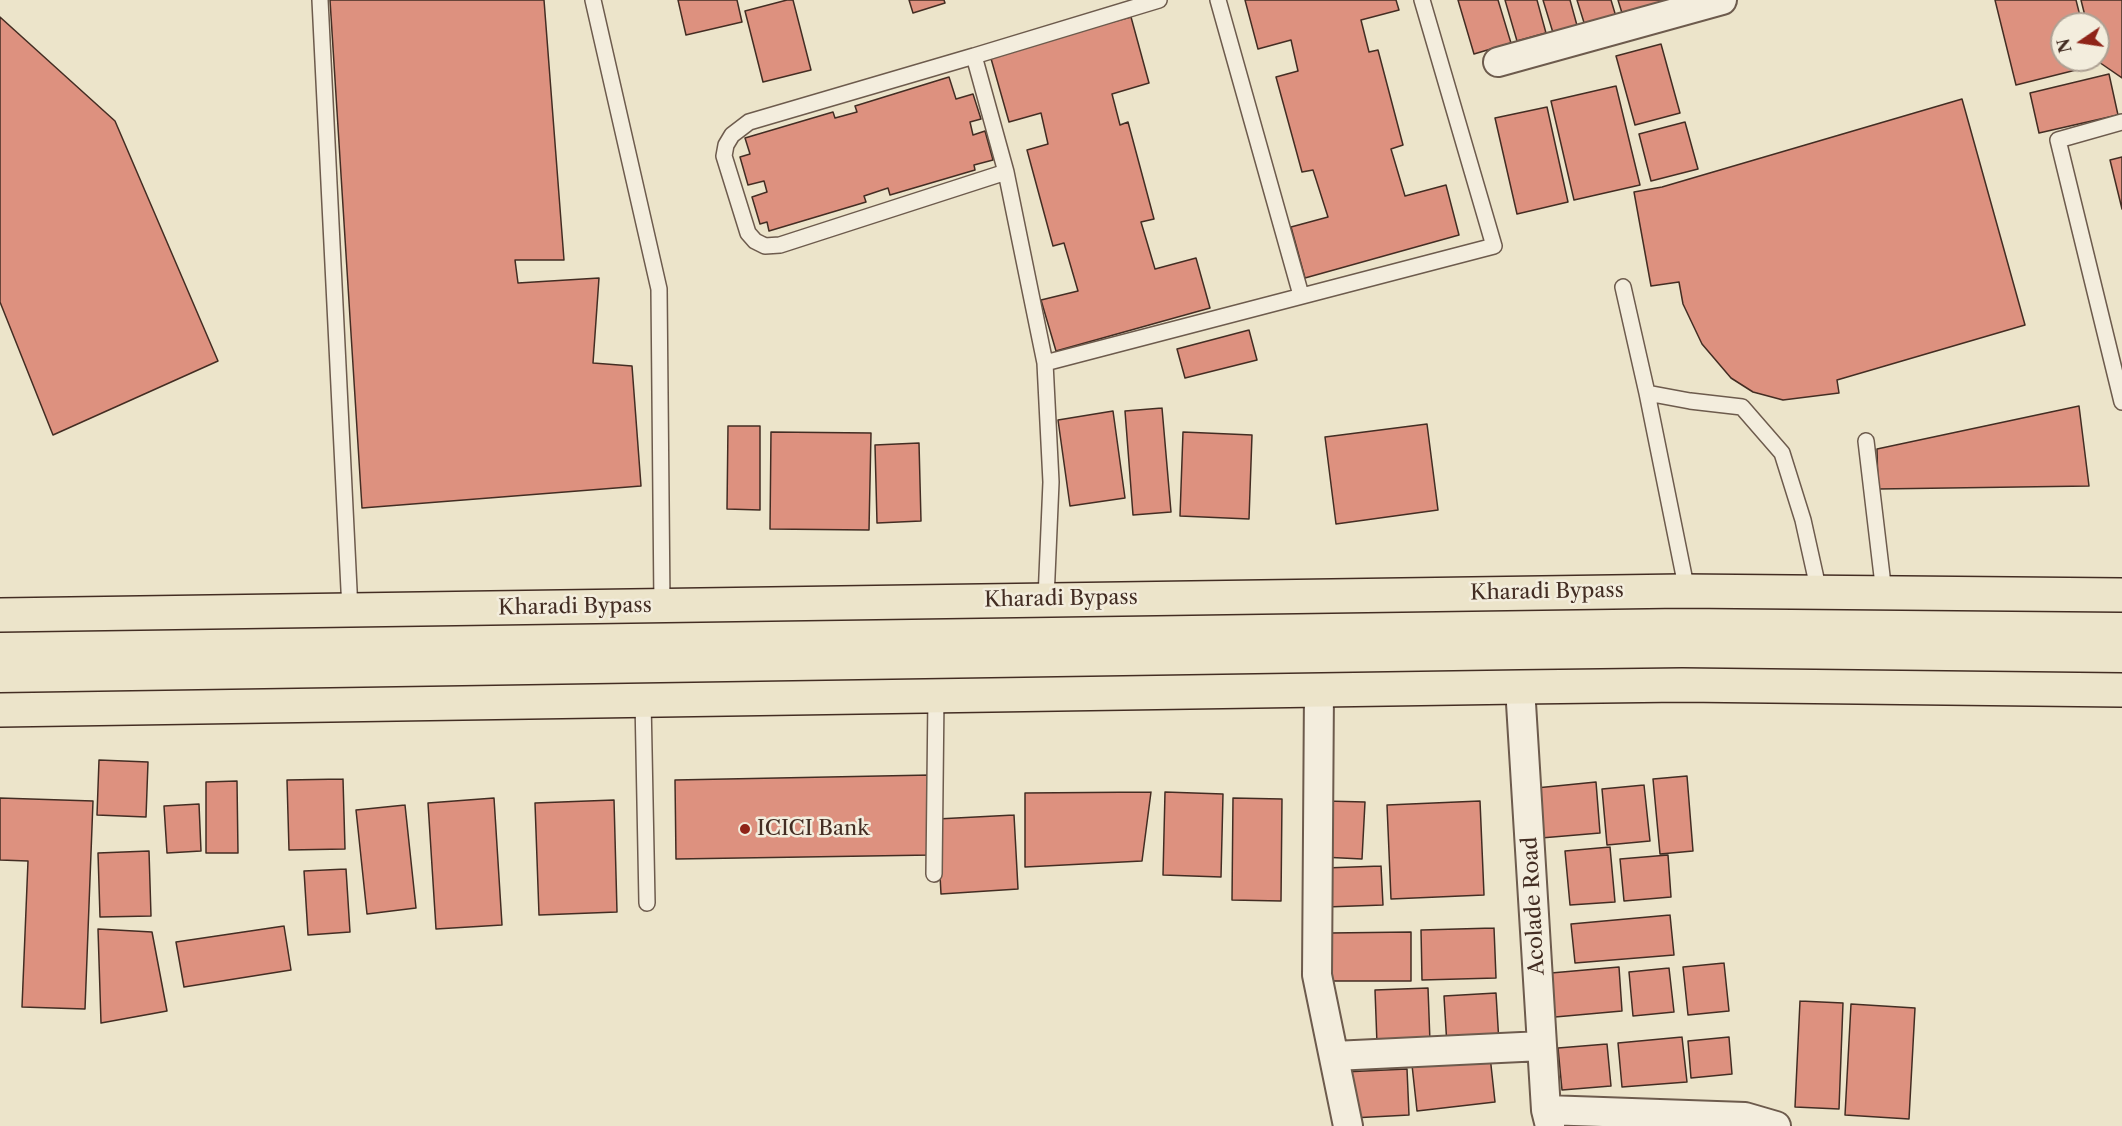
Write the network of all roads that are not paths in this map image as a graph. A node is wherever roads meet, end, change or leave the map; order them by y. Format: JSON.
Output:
{"nodes":[{"id":1,"x":320,"y":0,"type":"edge"},
{"id":2,"x":592,"y":0,"type":"edge"},
{"id":3,"x":1159,"y":0,"type":"edge"},
{"id":4,"x":1218,"y":0,"type":"edge"},
{"id":5,"x":1422,"y":0,"type":"edge"},
{"id":6,"x":1722,"y":0,"type":"edge"},
{"id":7,"x":974,"y":56,"type":"junction"},
{"id":8,"x":1498,"y":62,"type":"dead end"},
{"id":9,"x":2122,"y":122,"type":"edge"},
{"id":10,"x":1006,"y":172,"type":"junction"},
{"id":11,"x":1623,"y":287,"type":"dead end"},
{"id":12,"x":1301,"y":295,"type":"junction"},
{"id":13,"x":1045,"y":363,"type":"junction"},
{"id":14,"x":1647,"y":393,"type":"junction"},
{"id":15,"x":2122,"y":401,"type":"edge"},
{"id":16,"x":1866,"y":441,"type":"dead end"},
{"id":17,"x":1687,"y":591,"type":"junction"},
{"id":18,"x":1819,"y":592,"type":"junction"},
{"id":19,"x":1884,"y":593,"type":"junction"},
{"id":20,"x":2122,"y":596,"type":"edge"},
{"id":21,"x":1046,"y":599,"type":"junction"},
{"id":22,"x":662,"y":606,"type":"junction"},
{"id":23,"x":350,"y":610,"type":"junction"},
{"id":24,"x":0,"y":615,"type":"edge"},
{"id":25,"x":1520,"y":687,"type":"junction"},
{"id":26,"x":1319,"y":690,"type":"junction"},
{"id":27,"x":2122,"y":690,"type":"edge"},
{"id":28,"x":936,"y":696,"type":"junction"},
{"id":29,"x":643,"y":700,"type":"junction"},
{"id":30,"x":0,"y":710,"type":"edge"},
{"id":31,"x":934,"y":874,"type":"dead end"},
{"id":32,"x":647,"y":903,"type":"dead end"},
{"id":33,"x":1542,"y":1046,"type":"junction"},
{"id":34,"x":1334,"y":1056,"type":"junction"},
{"id":35,"x":1548,"y":1118,"type":"edge"},
{"id":36,"x":1348,"y":1126,"type":"edge"},
{"id":37,"x":1776,"y":1126,"type":"edge"}],
"edges":[{"from":1,"to":23,"type":"lane"},
{"from":2,"to":22,"type":"lane"},
{"from":3,"to":7,"type":"lane"},
{"from":4,"to":12,"type":"lane"},
{"from":5,"to":12,"type":"lane"},
{"from":6,"to":8,"type":"street"},
{"from":7,"to":10,"type":"lane"},
{"from":7,"to":10,"type":"lane"},
{"from":9,"to":15,"type":"lane"},
{"from":10,"to":13,"type":"lane"},
{"from":11,"to":14,"type":"lane"},
{"from":12,"to":13,"type":"lane"},
{"from":13,"to":21,"type":"lane"},
{"from":14,"to":17,"type":"lane"},
{"from":14,"to":18,"type":"lane"},
{"from":16,"to":19,"type":"lane"},
{"from":17,"to":18,"type":"highway","name":"Kharadi Bypass"},
{"from":17,"to":21,"type":"highway","name":"Kharadi Bypass"},
{"from":18,"to":19,"type":"highway","name":"Kharadi Bypass"},
{"from":19,"to":20,"type":"highway","name":"Kharadi Bypass"},
{"from":21,"to":22,"type":"highway","name":"Kharadi Bypass"},
{"from":22,"to":23,"type":"highway","name":"Kharadi Bypass"},
{"from":23,"to":24,"type":"highway","name":"Kharadi Bypass"},
{"from":25,"to":26,"type":"highway"},
{"from":25,"to":27,"type":"highway"},
{"from":25,"to":33,"type":"street","name":"Acolade Road"},
{"from":26,"to":28,"type":"highway"},
{"from":26,"to":34,"type":"street"},
{"from":28,"to":29,"type":"highway"},
{"from":28,"to":31,"type":"lane"},
{"from":29,"to":30,"type":"highway"},
{"from":29,"to":32,"type":"lane"},
{"from":33,"to":34,"type":"street"},
{"from":33,"to":35,"type":"street","name":"Acolade Road"},
{"from":34,"to":36,"type":"street"},
{"from":35,"to":37,"type":"street"}]}
